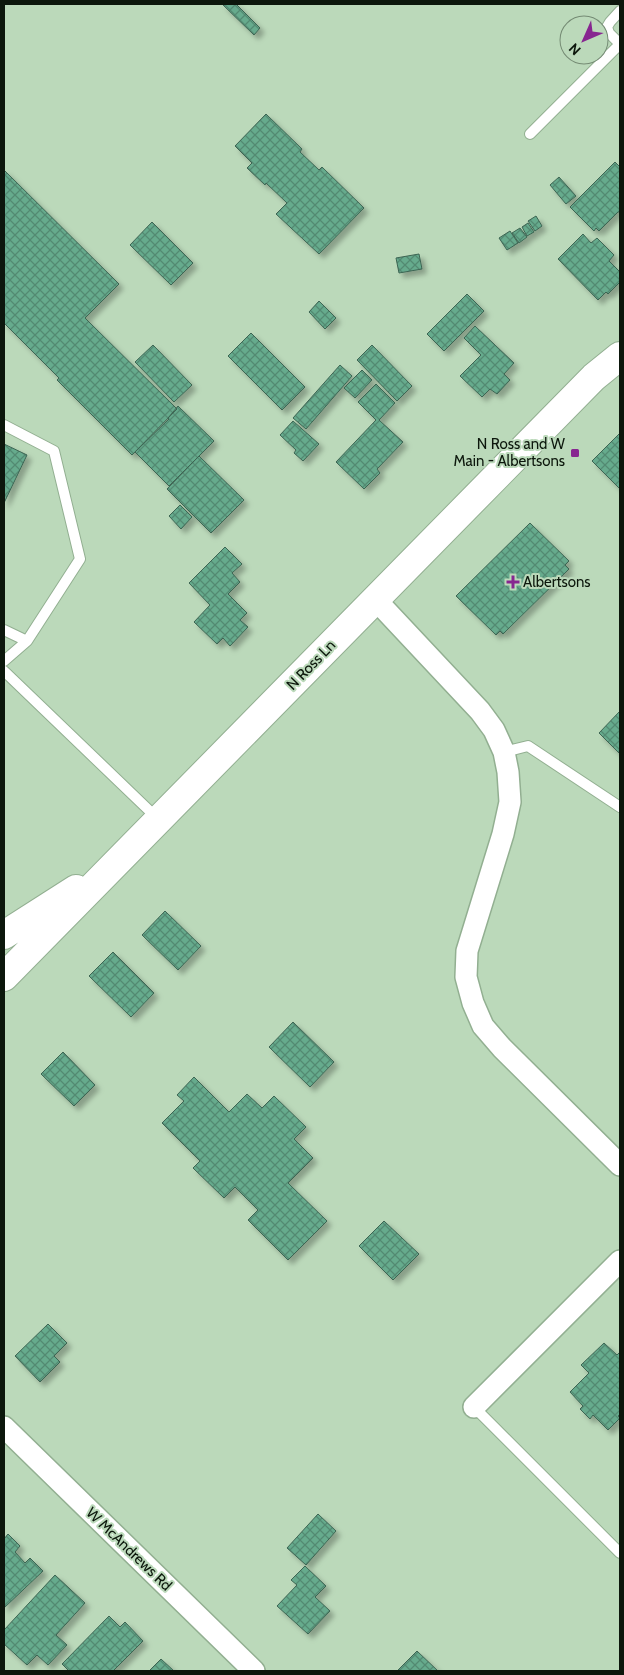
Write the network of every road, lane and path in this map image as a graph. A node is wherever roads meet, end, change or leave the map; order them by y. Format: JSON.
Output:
{"nodes":[{"id":1,"x":620,"y":11,"type":"edge"},
{"id":2,"x":620,"y":44,"type":"edge"},
{"id":3,"x":530,"y":134,"type":"dead end"},
{"id":4,"x":620,"y":356,"type":"edge"},
{"id":5,"x":4,"y":425,"type":"edge"},
{"id":6,"x":375,"y":600,"type":"junction"},
{"id":7,"x":4,"y":630,"type":"edge"},
{"id":8,"x":27,"y":641,"type":"junction"},
{"id":9,"x":4,"y":661,"type":"edge"},
{"id":10,"x":4,"y":671,"type":"edge"},
{"id":11,"x":504,"y":752,"type":"junction"},
{"id":12,"x":620,"y":807,"type":"edge"},
{"id":13,"x":159,"y":820,"type":"junction"},
{"id":14,"x":117,"y":862,"type":"junction"},
{"id":15,"x":4,"y":935,"type":"edge"},
{"id":16,"x":4,"y":977,"type":"edge"},
{"id":17,"x":620,"y":1165,"type":"edge"},
{"id":18,"x":620,"y":1261,"type":"edge"},
{"id":19,"x":474,"y":1407,"type":"joint"},
{"id":20,"x":4,"y":1426,"type":"edge"},
{"id":21,"x":620,"y":1552,"type":"edge"},
{"id":22,"x":254,"y":1671,"type":"edge"}],
"edges":[{"from":1,"to":2,"type":"lane"},
{"from":2,"to":3,"type":"lane"},
{"from":4,"to":6,"type":"main road","name":"N Ross Ln"},
{"from":5,"to":8,"type":"lane"},
{"from":6,"to":11,"type":"street"},
{"from":6,"to":13,"type":"main road","name":"N Ross Ln"},
{"from":7,"to":8,"type":"lane"},
{"from":8,"to":9,"type":"lane"},
{"from":10,"to":13,"type":"lane"},
{"from":11,"to":12,"type":"lane"},
{"from":11,"to":17,"type":"street"},
{"from":13,"to":14,"type":"main road","name":"N Ross Ln"},
{"from":14,"to":15,"type":"main road"},
{"from":14,"to":16,"type":"main road","name":"N Ross Ln"},
{"from":18,"to":19,"type":"street"},
{"from":19,"to":21,"type":"lane"},
{"from":20,"to":22,"type":"street","name":"W McAndrews Rd"}]}
